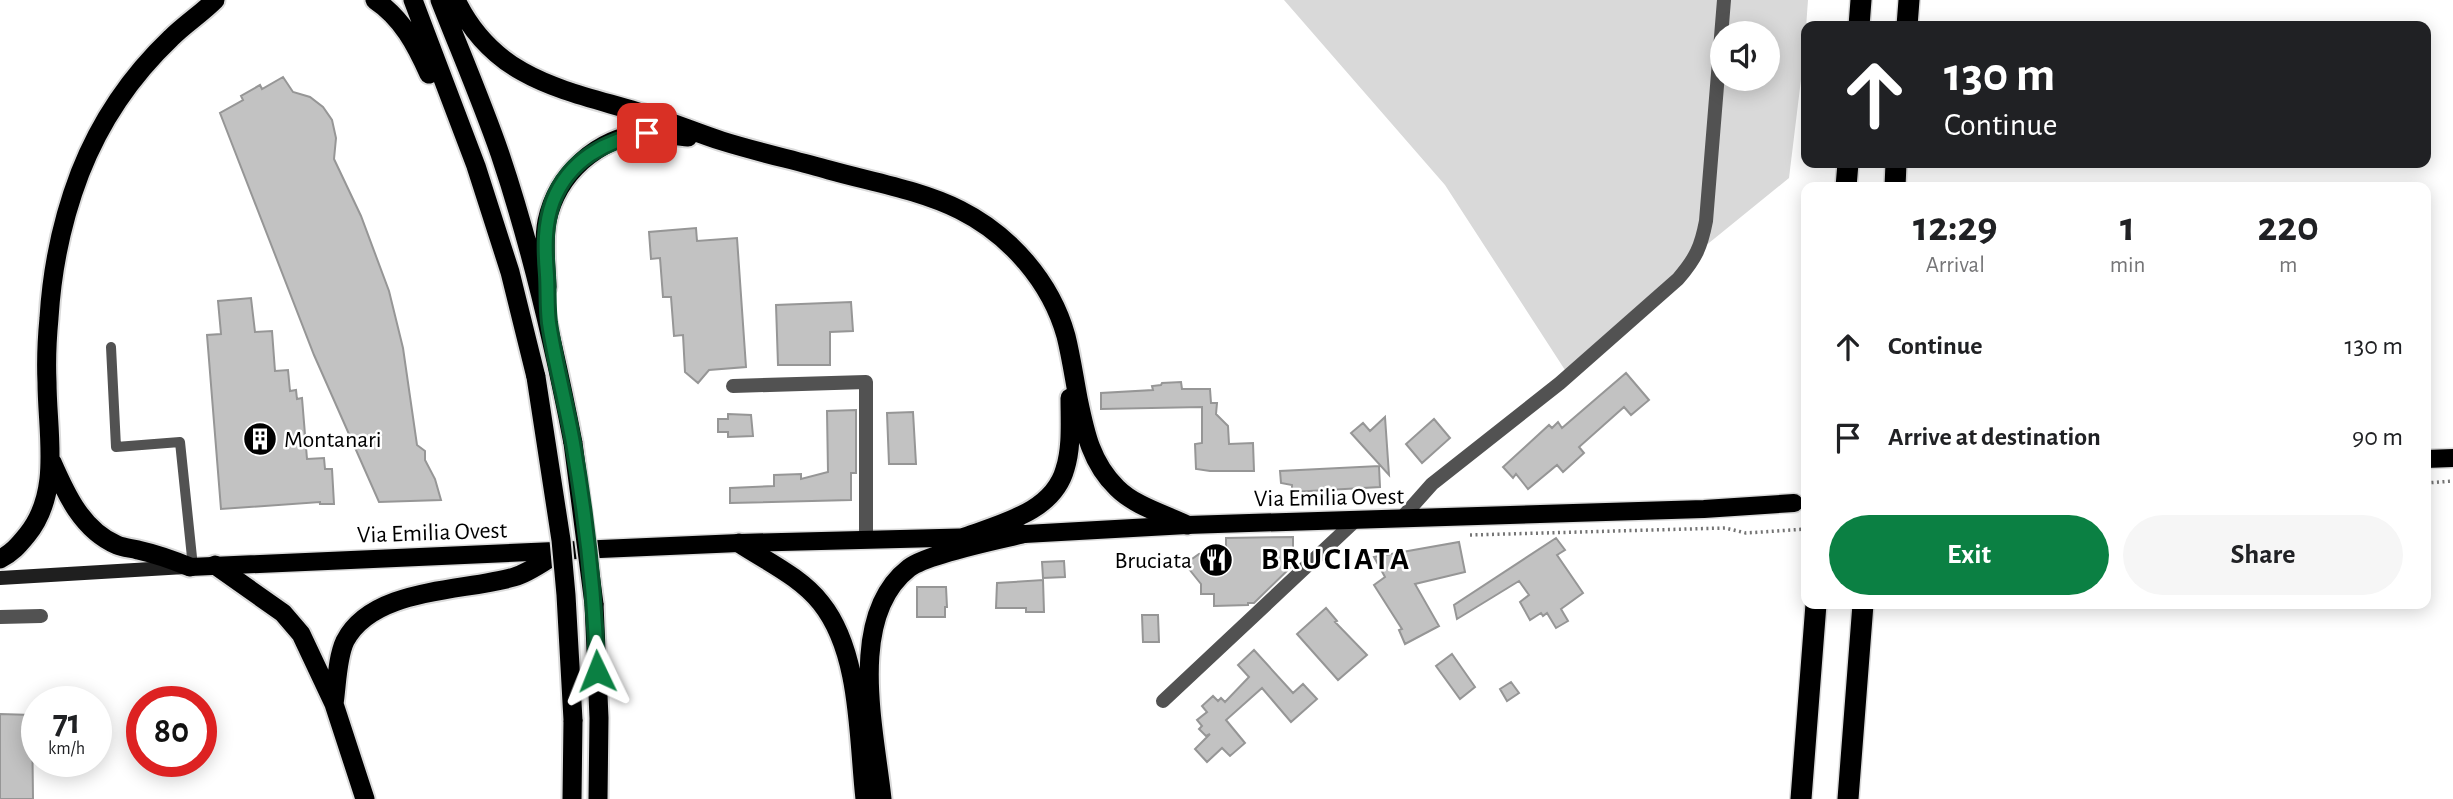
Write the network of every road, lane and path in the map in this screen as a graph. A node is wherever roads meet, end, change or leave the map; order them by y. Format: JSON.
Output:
{"nodes":[{"id":1,"x":232,"y":0,"type":"edge"},
{"id":2,"x":375,"y":0,"type":"edge"},
{"id":3,"x":413,"y":0,"type":"edge"},
{"id":4,"x":440,"y":0,"type":"edge"},
{"id":5,"x":456,"y":0,"type":"edge"},
{"id":6,"x":1724,"y":0,"type":"edge"},
{"id":7,"x":1861,"y":0,"type":"edge"},
{"id":8,"x":1909,"y":0,"type":"edge"},
{"id":9,"x":210,"y":6,"type":"edge"},
{"id":10,"x":1859,"y":21,"type":"edge"},
{"id":11,"x":1907,"y":21,"type":"edge"},
{"id":12,"x":722,"y":141,"type":"junction"},
{"id":13,"x":476,"y":166,"type":"junction"},
{"id":14,"x":549,"y":323,"type":"junction"},
{"id":15,"x":111,"y":347,"type":"dead end"},
{"id":16,"x":1070,"y":359,"type":"junction"},
{"id":17,"x":733,"y":386,"type":"dead end"},
{"id":18,"x":2453,"y":458,"type":"edge"},
{"id":19,"x":51,"y":459,"type":"junction"},
{"id":20,"x":2431,"y":459,"type":"edge"},
{"id":21,"x":2453,"y":481,"type":"edge"},
{"id":22,"x":2431,"y":482,"type":"edge"},
{"id":23,"x":1794,"y":502,"type":"dead end"},
{"id":24,"x":1400,"y":520,"type":"junction"},
{"id":25,"x":1355,"y":521,"type":"junction"},
{"id":26,"x":1187,"y":525,"type":"junction"},
{"id":27,"x":1801,"y":529,"type":"edge"},
{"id":28,"x":1023,"y":534,"type":"junction"},
{"id":29,"x":1481,"y":536,"type":"dead end"},
{"id":30,"x":965,"y":537,"type":"junction"},
{"id":31,"x":866,"y":541,"type":"junction"},
{"id":32,"x":739,"y":543,"type":"junction"},
{"id":33,"x":561,"y":551,"type":"junction"},
{"id":34,"x":0,"y":559,"type":"edge"},
{"id":35,"x":215,"y":565,"type":"junction"},
{"id":36,"x":191,"y":567,"type":"junction"},
{"id":37,"x":0,"y":578,"type":"edge"},
{"id":38,"x":1815,"y":609,"type":"edge"},
{"id":39,"x":1863,"y":609,"type":"edge"},
{"id":40,"x":41,"y":616,"type":"dead end"},
{"id":41,"x":0,"y":617,"type":"edge"},
{"id":42,"x":1163,"y":701,"type":"dead end"},
{"id":43,"x":334,"y":704,"type":"junction"},
{"id":44,"x":599,"y":724,"type":"junction"},
{"id":45,"x":365,"y":799,"type":"edge"},
{"id":46,"x":572,"y":799,"type":"edge"},
{"id":47,"x":598,"y":799,"type":"edge"},
{"id":48,"x":609,"y":799,"type":"edge"},
{"id":49,"x":865,"y":799,"type":"edge"},
{"id":50,"x":882,"y":799,"type":"edge"},
{"id":51,"x":1801,"y":799,"type":"edge"},
{"id":52,"x":1848,"y":799,"type":"edge"}],
"edges":[{"from":1,"to":9,"type":"highway"},
{"from":2,"to":13,"type":"highway"},
{"from":3,"to":13,"type":"highway"},
{"from":4,"to":14,"type":"highway"},
{"from":5,"to":12,"type":"highway"},
{"from":6,"to":24,"type":"street"},
{"from":7,"to":10,"type":"highway"},
{"from":8,"to":11,"type":"highway"},
{"from":9,"to":19,"type":"highway"},
{"from":12,"to":14,"type":"highway"},
{"from":12,"to":16,"type":"highway"},
{"from":13,"to":46,"type":"highway","bridge":true},
{"from":14,"to":44,"type":"highway","bridge":true},
{"from":15,"to":36,"type":"lane"},
{"from":16,"to":26,"type":"highway"},
{"from":16,"to":30,"type":"highway"},
{"from":17,"to":31,"type":"street"},
{"from":18,"to":20,"type":"main road"},
{"from":19,"to":34,"type":"highway"},
{"from":19,"to":36,"type":"highway"},
{"from":21,"to":22,"type":"path"},
{"from":23,"to":24,"type":"main road","name":"Via Emilia Ovest"},
{"from":24,"to":25,"type":"main road","name":"Via Emilia Ovest"},
{"from":25,"to":26,"type":"main road","name":"Via Emilia Ovest"},
{"from":25,"to":42,"type":"street"},
{"from":26,"to":28,"type":"main road","name":"Via Emilia Ovest"},
{"from":27,"to":29,"type":"path"},
{"from":28,"to":30,"type":"main road","name":"Via Emilia Ovest"},
{"from":28,"to":50,"type":"highway"},
{"from":30,"to":31,"type":"main road","name":"Via Emilia Ovest"},
{"from":31,"to":32,"type":"main road","name":"Via Emilia Ovest"},
{"from":32,"to":33,"type":"main road","name":"Via Emilia Ovest"},
{"from":32,"to":49,"type":"highway"},
{"from":33,"to":35,"type":"main road","name":"Via Emilia Ovest"},
{"from":33,"to":43,"type":"highway"},
{"from":35,"to":36,"type":"main road","name":"Via Emilia Ovest"},
{"from":35,"to":43,"type":"highway"},
{"from":36,"to":37,"type":"main road","name":"Via Emilia Ovest"},
{"from":38,"to":51,"type":"highway"},
{"from":39,"to":52,"type":"highway"},
{"from":40,"to":41,"type":"street"},
{"from":43,"to":45,"type":"highway"},
{"from":44,"to":47,"type":"highway"},
{"from":44,"to":48,"type":"highway"}]}
